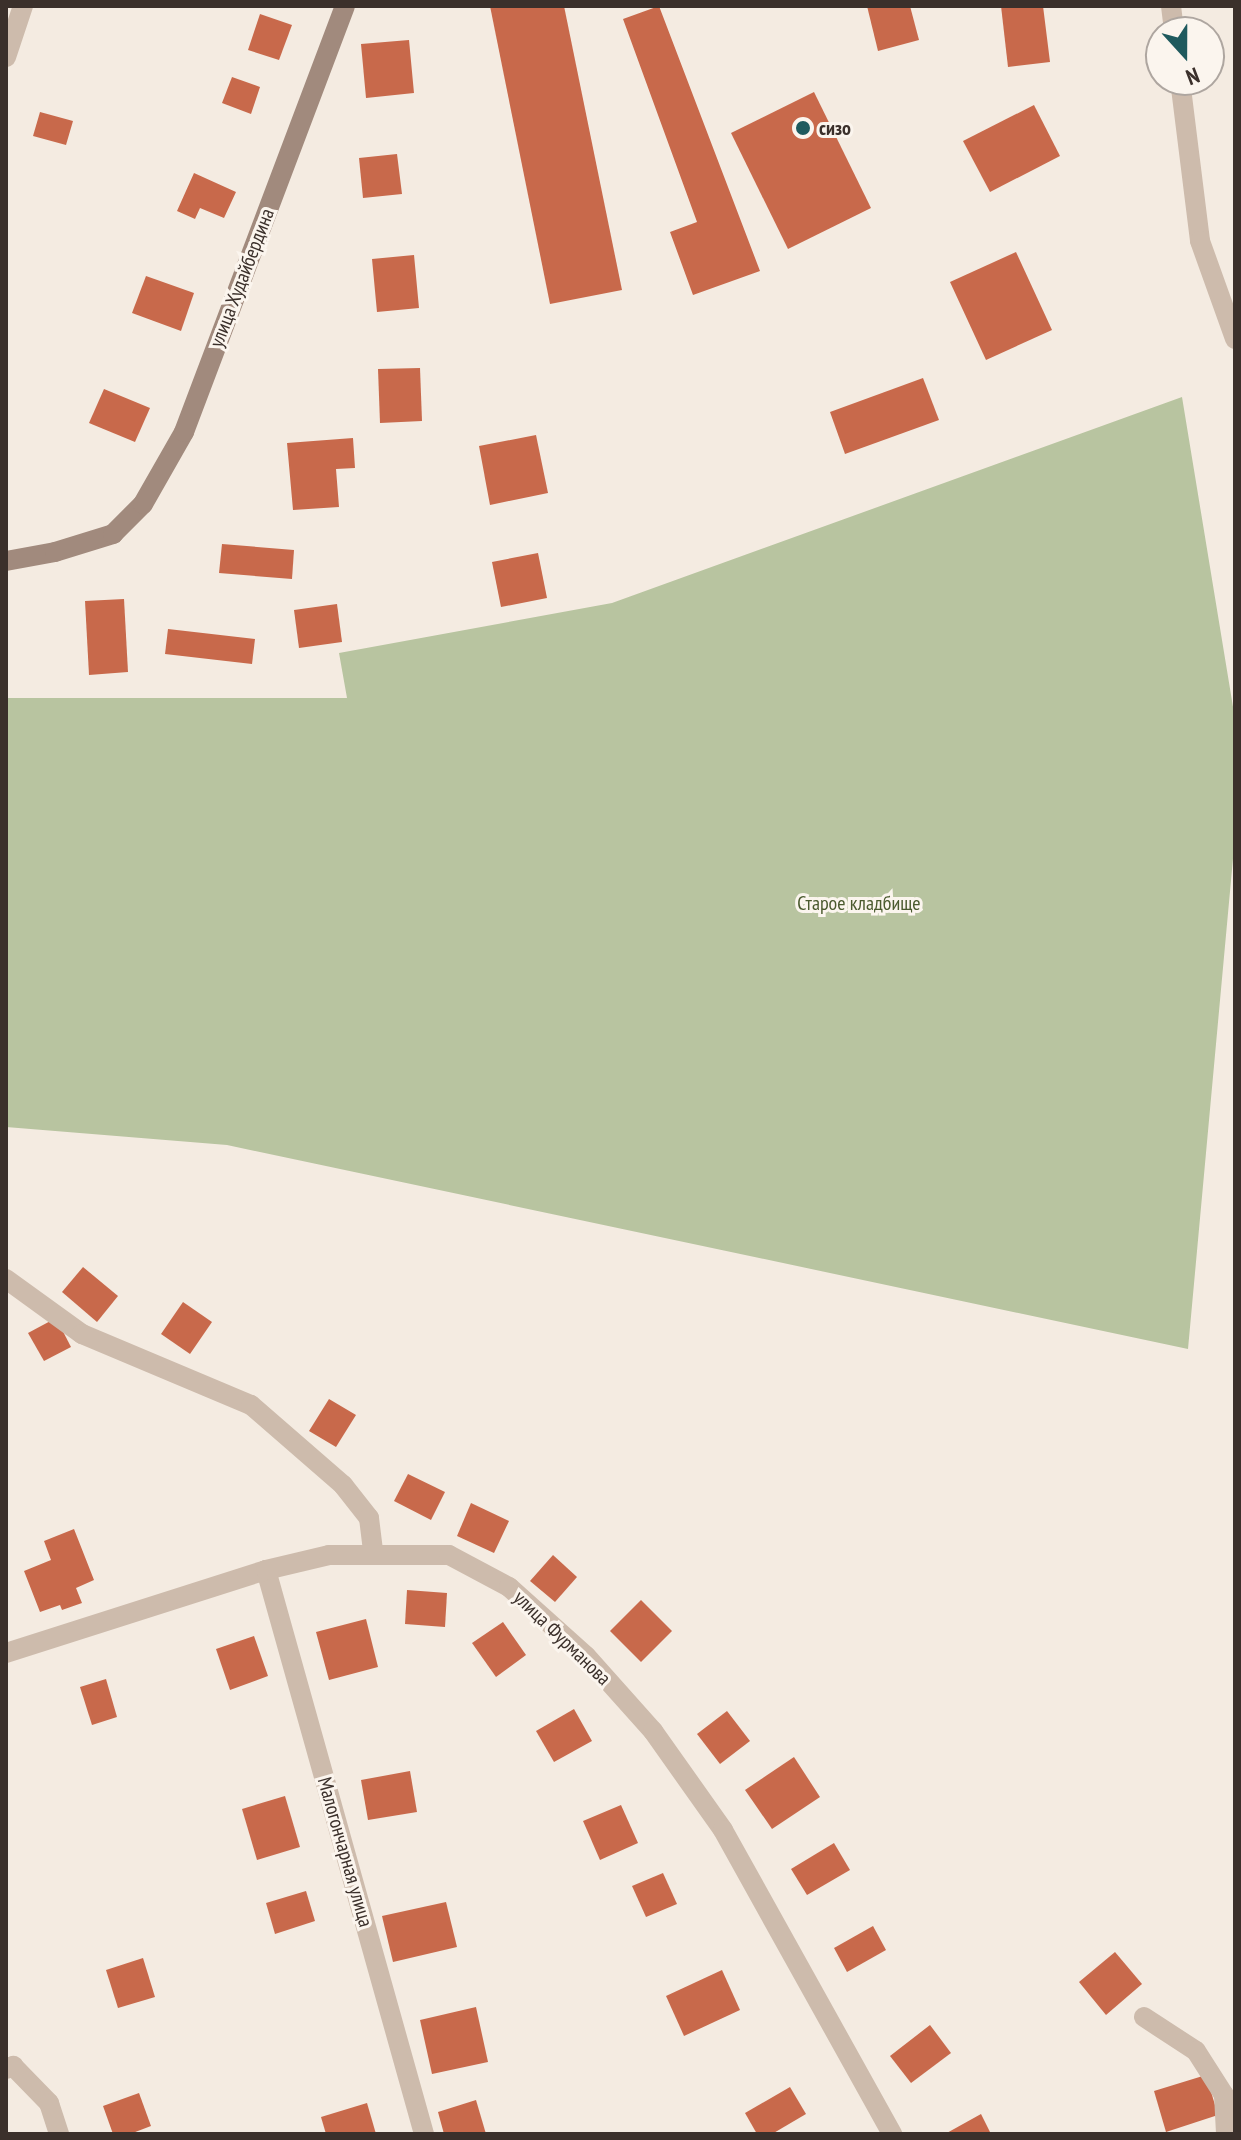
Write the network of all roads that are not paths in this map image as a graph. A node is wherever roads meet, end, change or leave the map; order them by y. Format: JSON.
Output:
{"nodes":[{"id":1,"x":23,"y":6,"type":"edge"},
{"id":2,"x":345,"y":6,"type":"edge"},
{"id":3,"x":6,"y":57,"type":"edge"},
{"id":4,"x":1182,"y":96,"type":"edge"},
{"id":5,"x":1235,"y":339,"type":"edge"},
{"id":6,"x":6,"y":561,"type":"edge"},
{"id":7,"x":9,"y":1287,"type":"edge"},
{"id":8,"x":373,"y":1553,"type":"junction"},
{"id":9,"x":266,"y":1570,"type":"junction"},
{"id":10,"x":6,"y":1653,"type":"edge"},
{"id":11,"x":1144,"y":2017,"type":"dead end"},
{"id":12,"x":6,"y":2069,"type":"edge"},
{"id":13,"x":59,"y":2134,"type":"edge"},
{"id":14,"x":424,"y":2134,"type":"edge"},
{"id":15,"x":892,"y":2134,"type":"edge"},
{"id":16,"x":1226,"y":2134,"type":"edge"}],
"edges":[{"from":1,"to":3,"type":"street"},
{"from":2,"to":6,"type":"street","name":"улица Худайбердина"},
{"from":4,"to":5,"type":"street"},
{"from":7,"to":8,"type":"street"},
{"from":8,"to":9,"type":"street","name":"улица Фурманова"},
{"from":8,"to":15,"type":"street","name":"улица Фурманова"},
{"from":9,"to":10,"type":"street","name":"улица Фурманова"},
{"from":9,"to":14,"type":"street","name":"Малогончарная улица"},
{"from":11,"to":16,"type":"street"},
{"from":12,"to":13,"type":"street"}]}
